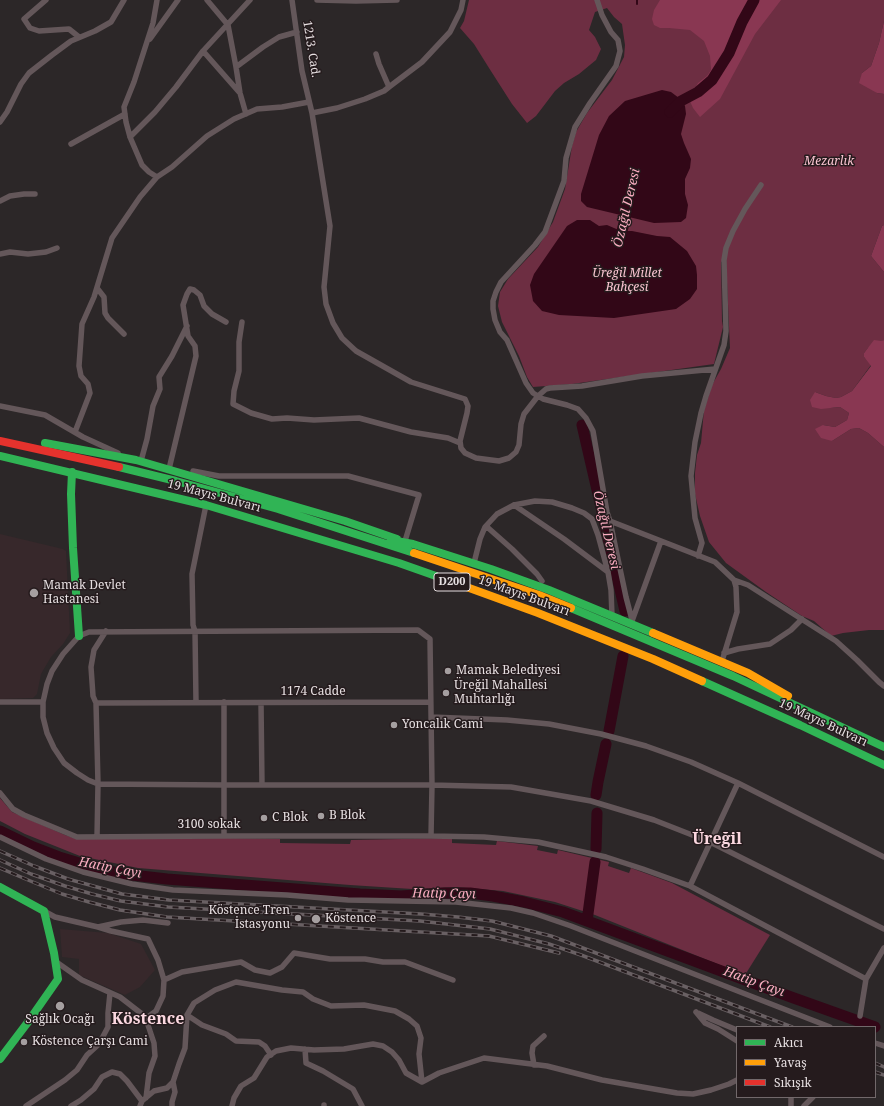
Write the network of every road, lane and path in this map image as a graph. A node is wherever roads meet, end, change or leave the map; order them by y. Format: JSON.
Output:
{"nodes":[{"id":1,"x":46,"y":0,"type":"edge"},
{"id":2,"x":124,"y":0,"type":"edge"},
{"id":3,"x":157,"y":0,"type":"edge"},
{"id":4,"x":178,"y":0,"type":"edge"},
{"id":5,"x":207,"y":0,"type":"edge"},
{"id":6,"x":250,"y":0,"type":"edge"},
{"id":7,"x":292,"y":0,"type":"edge"},
{"id":8,"x":317,"y":0,"type":"edge"},
{"id":9,"x":397,"y":0,"type":"edge"},
{"id":10,"x":464,"y":0,"type":"edge"},
{"id":11,"x":597,"y":0,"type":"edge"},
{"id":12,"x":356,"y":1,"type":"edge"},
{"id":13,"x":228,"y":25,"type":"junction"},
{"id":14,"x":296,"y":32,"type":"junction"},
{"id":15,"x":79,"y":37,"type":"junction"},
{"id":16,"x":146,"y":43,"type":"junction"},
{"id":17,"x":203,"y":51,"type":"junction"},
{"id":18,"x":376,"y":54,"type":"dead end"},
{"id":19,"x":236,"y":67,"type":"junction"},
{"id":20,"x":389,"y":87,"type":"junction"},
{"id":21,"x":240,"y":93,"type":"junction"},
{"id":22,"x":309,"y":102,"type":"junction"},
{"id":23,"x":312,"y":113,"type":"junction"},
{"id":24,"x":125,"y":114,"type":"junction"},
{"id":25,"x":246,"y":114,"type":"junction"},
{"id":26,"x":0,"y":122,"type":"edge"},
{"id":27,"x":130,"y":137,"type":"junction"},
{"id":28,"x":71,"y":144,"type":"dead end"},
{"id":29,"x":157,"y":177,"type":"junction"},
{"id":30,"x":761,"y":185,"type":"dead end"},
{"id":31,"x":35,"y":194,"type":"dead end"},
{"id":32,"x":0,"y":201,"type":"edge"},
{"id":33,"x":57,"y":248,"type":"dead end"},
{"id":34,"x":0,"y":254,"type":"edge"},
{"id":35,"x":97,"y":288,"type":"junction"},
{"id":36,"x":226,"y":322,"type":"dead end"},
{"id":37,"x":242,"y":322,"type":"dead end"},
{"id":38,"x":187,"y":326,"type":"junction"},
{"id":39,"x":124,"y":334,"type":"dead end"},
{"id":40,"x":715,"y":369,"type":"junction"},
{"id":41,"x":538,"y":396,"type":"junction"},
{"id":42,"x":0,"y":406,"type":"edge"},
{"id":43,"x":75,"y":432,"type":"junction"},
{"id":44,"x":0,"y":433,"type":"edge"},
{"id":45,"x":0,"y":440,"type":"edge"},
{"id":46,"x":460,"y":443,"type":"junction"},
{"id":47,"x":0,"y":456,"type":"edge"},
{"id":48,"x":0,"y":459,"type":"edge"},
{"id":49,"x":11,"y":459,"type":"junction"},
{"id":50,"x":132,"y":459,"type":"junction"},
{"id":51,"x":141,"y":461,"type":"junction"},
{"id":52,"x":169,"y":469,"type":"junction"},
{"id":53,"x":193,"y":471,"type":"dead end"},
{"id":54,"x":72,"y":472,"type":"junction"},
{"id":55,"x":206,"y":505,"type":"junction"},
{"id":56,"x":514,"y":505,"type":"junction"},
{"id":57,"x":610,"y":521,"type":"junction"},
{"id":58,"x":486,"y":526,"type":"junction"},
{"id":59,"x":348,"y":532,"type":"junction"},
{"id":60,"x":661,"y":541,"type":"junction"},
{"id":61,"x":409,"y":543,"type":"junction"},
{"id":62,"x":698,"y":556,"type":"junction"},
{"id":63,"x":474,"y":563,"type":"junction"},
{"id":64,"x":608,"y":572,"type":"junction"},
{"id":65,"x":734,"y":580,"type":"junction"},
{"id":66,"x":542,"y":581,"type":"dead end"},
{"id":67,"x":612,"y":616,"type":"junction"},
{"id":68,"x":802,"y":619,"type":"junction"},
{"id":69,"x":632,"y":622,"type":"junction"},
{"id":70,"x":106,"y":631,"type":"junction"},
{"id":71,"x":195,"y":631,"type":"junction"},
{"id":72,"x":79,"y":636,"type":"junction"},
{"id":73,"x":661,"y":636,"type":"junction"},
{"id":74,"x":646,"y":640,"type":"junction"},
{"id":75,"x":724,"y":653,"type":"junction"},
{"id":76,"x":722,"y":661,"type":"junction"},
{"id":77,"x":884,"y":686,"type":"edge"},
{"id":78,"x":0,"y":702,"type":"edge"},
{"id":79,"x":43,"y":702,"type":"junction"},
{"id":80,"x":196,"y":702,"type":"junction"},
{"id":81,"x":224,"y":702,"type":"junction"},
{"id":82,"x":430,"y":702,"type":"junction"},
{"id":83,"x":96,"y":703,"type":"junction"},
{"id":84,"x":261,"y":703,"type":"junction"},
{"id":85,"x":810,"y":712,"type":"junction"},
{"id":86,"x":431,"y":717,"type":"junction"},
{"id":87,"x":884,"y":747,"type":"edge"},
{"id":88,"x":884,"y":765,"type":"edge"},
{"id":89,"x":738,"y":783,"type":"junction"},
{"id":90,"x":98,"y":784,"type":"junction"},
{"id":91,"x":224,"y":785,"type":"junction"},
{"id":92,"x":262,"y":785,"type":"junction"},
{"id":93,"x":432,"y":785,"type":"junction"},
{"id":94,"x":0,"y":793,"type":"edge"},
{"id":95,"x":97,"y":836,"type":"junction"},
{"id":96,"x":224,"y":836,"type":"junction"},
{"id":97,"x":431,"y":836,"type":"junction"},
{"id":98,"x":0,"y":837,"type":"edge"},
{"id":99,"x":710,"y":842,"type":"junction"},
{"id":100,"x":884,"y":857,"type":"edge"},
{"id":101,"x":690,"y":886,"type":"junction"},
{"id":102,"x":0,"y":888,"type":"edge"},
{"id":103,"x":44,"y":911,"type":"junction"},
{"id":104,"x":168,"y":923,"type":"dead end"},
{"id":105,"x":98,"y":927,"type":"junction"},
{"id":106,"x":884,"y":929,"type":"edge"},
{"id":107,"x":884,"y":948,"type":"edge"},
{"id":108,"x":55,"y":961,"type":"junction"},
{"id":109,"x":866,"y":979,"type":"junction"},
{"id":110,"x":164,"y":980,"type":"junction"},
{"id":111,"x":453,"y":980,"type":"dead end"},
{"id":112,"x":110,"y":992,"type":"junction"},
{"id":113,"x":187,"y":1015,"type":"junction"},
{"id":114,"x":860,"y":1016,"type":"dead end"},
{"id":115,"x":145,"y":1019,"type":"junction"},
{"id":116,"x":827,"y":1026,"type":"edge"},
{"id":117,"x":736,"y":1030,"type":"edge"},
{"id":118,"x":544,"y":1036,"type":"dead end"},
{"id":119,"x":736,"y":1040,"type":"edge"},
{"id":120,"x":305,"y":1049,"type":"junction"},
{"id":121,"x":271,"y":1055,"type":"junction"},
{"id":122,"x":0,"y":1059,"type":"edge"},
{"id":123,"x":534,"y":1064,"type":"junction"},
{"id":124,"x":736,"y":1080,"type":"edge"},
{"id":125,"x":173,"y":1082,"type":"junction"},
{"id":126,"x":422,"y":1082,"type":"junction"},
{"id":127,"x":812,"y":1098,"type":"edge"},
{"id":128,"x":143,"y":1102,"type":"edge"},
{"id":129,"x":26,"y":1106,"type":"edge"},
{"id":130,"x":71,"y":1106,"type":"edge"},
{"id":131,"x":172,"y":1106,"type":"edge"},
{"id":132,"x":232,"y":1106,"type":"edge"},
{"id":133,"x":362,"y":1106,"type":"edge"},
{"id":134,"x":804,"y":1106,"type":"edge"}],
"edges":[{"from":1,"to":15,"type":"street"},
{"from":2,"to":15,"type":"street"},
{"from":3,"to":16,"type":"street"},
{"from":4,"to":16,"type":"street"},
{"from":5,"to":13,"type":"street"},
{"from":6,"to":13,"type":"street"},
{"from":7,"to":14,"type":"street","name":"1213. Cad."},
{"from":8,"to":12,"type":"street"},
{"from":9,"to":12,"type":"street"},
{"from":10,"to":20,"type":"street"},
{"from":11,"to":41,"type":"street"},
{"from":13,"to":17,"type":"street"},
{"from":13,"to":19,"type":"street"},
{"from":14,"to":19,"type":"street"},
{"from":14,"to":22,"type":"street","name":"1213. Cad."},
{"from":15,"to":26,"type":"street"},
{"from":16,"to":24,"type":"street"},
{"from":17,"to":21,"type":"street"},
{"from":17,"to":27,"type":"street"},
{"from":18,"to":20,"type":"street"},
{"from":19,"to":21,"type":"street"},
{"from":20,"to":23,"type":"street"},
{"from":21,"to":25,"type":"street"},
{"from":22,"to":23,"type":"street","name":"1213. Cad."},
{"from":22,"to":25,"type":"street"},
{"from":23,"to":46,"type":"street","name":"1213. Cad."},
{"from":24,"to":27,"type":"street"},
{"from":24,"to":28,"type":"street"},
{"from":25,"to":29,"type":"street"},
{"from":27,"to":29,"type":"street"},
{"from":29,"to":35,"type":"street"},
{"from":30,"to":40,"type":"street"},
{"from":31,"to":32,"type":"street"},
{"from":33,"to":34,"type":"street"},
{"from":35,"to":39,"type":"street"},
{"from":35,"to":43,"type":"street"},
{"from":36,"to":38,"type":"street"},
{"from":37,"to":46,"type":"street"},
{"from":38,"to":51,"type":"street"},
{"from":38,"to":52,"type":"street"},
{"from":40,"to":41,"type":"street"},
{"from":40,"to":62,"type":"street"},
{"from":41,"to":46,"type":"street"},
{"from":41,"to":57,"type":"street"},
{"from":42,"to":43,"type":"street"},
{"from":43,"to":50,"type":"street"},
{"from":44,"to":50,"type":"main road"},
{"from":45,"to":59,"type":"main road","name":"19 Mayıs Bulvarı","number":"D200"},
{"from":47,"to":49,"type":"main road","name":"19 Mayıs Bulvarı","number":"D200"},
{"from":48,"to":49,"type":"main road"},
{"from":49,"to":54,"type":"main road","name":"19 Mayıs Bulvarı","number":"D200"},
{"from":50,"to":51,"type":"main road"},
{"from":51,"to":52,"type":"main road"},
{"from":52,"to":61,"type":"main road"},
{"from":53,"to":61,"type":"street"},
{"from":54,"to":55,"type":"main road","name":"19 Mayıs Bulvarı","number":"D200"},
{"from":54,"to":72,"type":"main road"},
{"from":55,"to":71,"type":"street"},
{"from":55,"to":88,"type":"main road","name":"19 Mayıs Bulvarı","number":"D200"},
{"from":56,"to":58,"type":"street"},
{"from":56,"to":64,"type":"street"},
{"from":56,"to":64,"type":"street"},
{"from":57,"to":60,"type":"street"},
{"from":57,"to":69,"type":"street"},
{"from":58,"to":63,"type":"street"},
{"from":58,"to":66,"type":"street"},
{"from":59,"to":61,"type":"main road"},
{"from":59,"to":74,"type":"main road","name":"19 Mayıs Bulvarı","number":"D200"},
{"from":60,"to":62,"type":"street"},
{"from":60,"to":69,"type":"street"},
{"from":61,"to":63,"type":"main road"},
{"from":62,"to":65,"type":"street"},
{"from":63,"to":67,"type":"main road"},
{"from":64,"to":67,"type":"street"},
{"from":65,"to":68,"type":"street"},
{"from":65,"to":75,"type":"street"},
{"from":67,"to":69,"type":"main road"},
{"from":68,"to":75,"type":"street"},
{"from":68,"to":77,"type":"street"},
{"from":69,"to":73,"type":"main road"},
{"from":70,"to":71,"type":"street"},
{"from":70,"to":72,"type":"street"},
{"from":70,"to":83,"type":"street"},
{"from":71,"to":80,"type":"street"},
{"from":71,"to":82,"type":"street"},
{"from":72,"to":79,"type":"street"},
{"from":73,"to":74,"type":"main road"},
{"from":73,"to":76,"type":"main road"},
{"from":74,"to":85,"type":"main road","name":"19 Mayıs Bulvarı","number":"D200"},
{"from":75,"to":76,"type":"street"},
{"from":76,"to":85,"type":"main road"},
{"from":78,"to":79,"type":"street"},
{"from":79,"to":90,"type":"street"},
{"from":80,"to":81,"type":"street","name":"1174 Cadde"},
{"from":80,"to":83,"type":"street","name":"1174 Cadde"},
{"from":81,"to":84,"type":"street","name":"1174 Cadde"},
{"from":81,"to":91,"type":"street"},
{"from":82,"to":84,"type":"street","name":"1174 Cadde"},
{"from":82,"to":86,"type":"street"},
{"from":83,"to":90,"type":"street"},
{"from":84,"to":92,"type":"street"},
{"from":85,"to":87,"type":"main road","name":"19 Mayıs Bulvarı","number":"D200"},
{"from":86,"to":89,"type":"street"},
{"from":86,"to":93,"type":"street"},
{"from":89,"to":99,"type":"street"},
{"from":89,"to":100,"type":"street"},
{"from":90,"to":91,"type":"street"},
{"from":90,"to":95,"type":"street"},
{"from":91,"to":92,"type":"street"},
{"from":91,"to":96,"type":"street"},
{"from":92,"to":93,"type":"street"},
{"from":93,"to":97,"type":"street"},
{"from":93,"to":99,"type":"street"},
{"from":94,"to":95,"type":"street","name":"3100 sokak"},
{"from":95,"to":96,"type":"street","name":"3100 sokak"},
{"from":96,"to":97,"type":"street","name":"3100 sokak"},
{"from":97,"to":101,"type":"street","name":"3100 sokak"},
{"from":98,"to":116,"type":"street"},
{"from":99,"to":101,"type":"street"},
{"from":99,"to":106,"type":"street"},
{"from":101,"to":109,"type":"street","name":"3100 sokak"},
{"from":102,"to":103,"type":"main road"},
{"from":103,"to":105,"type":"street"},
{"from":103,"to":108,"type":"main road"},
{"from":104,"to":105,"type":"street"},
{"from":105,"to":110,"type":"street"},
{"from":107,"to":109,"type":"street"},
{"from":108,"to":112,"type":"street"},
{"from":108,"to":122,"type":"main road"},
{"from":109,"to":114,"type":"street"},
{"from":110,"to":111,"type":"street"},
{"from":110,"to":115,"type":"street"},
{"from":112,"to":115,"type":"street"},
{"from":112,"to":129,"type":"street"},
{"from":113,"to":121,"type":"street"},
{"from":113,"to":125,"type":"street"},
{"from":113,"to":126,"type":"street"},
{"from":115,"to":128,"type":"street"},
{"from":117,"to":119,"type":"street"},
{"from":118,"to":123,"type":"street"},
{"from":120,"to":121,"type":"street"},
{"from":120,"to":126,"type":"street"},
{"from":120,"to":133,"type":"street"},
{"from":121,"to":132,"type":"street"},
{"from":123,"to":124,"type":"street"},
{"from":123,"to":126,"type":"street"},
{"from":125,"to":128,"type":"street"},
{"from":125,"to":131,"type":"street"},
{"from":127,"to":134,"type":"street"},
{"from":128,"to":130,"type":"street"}]}
